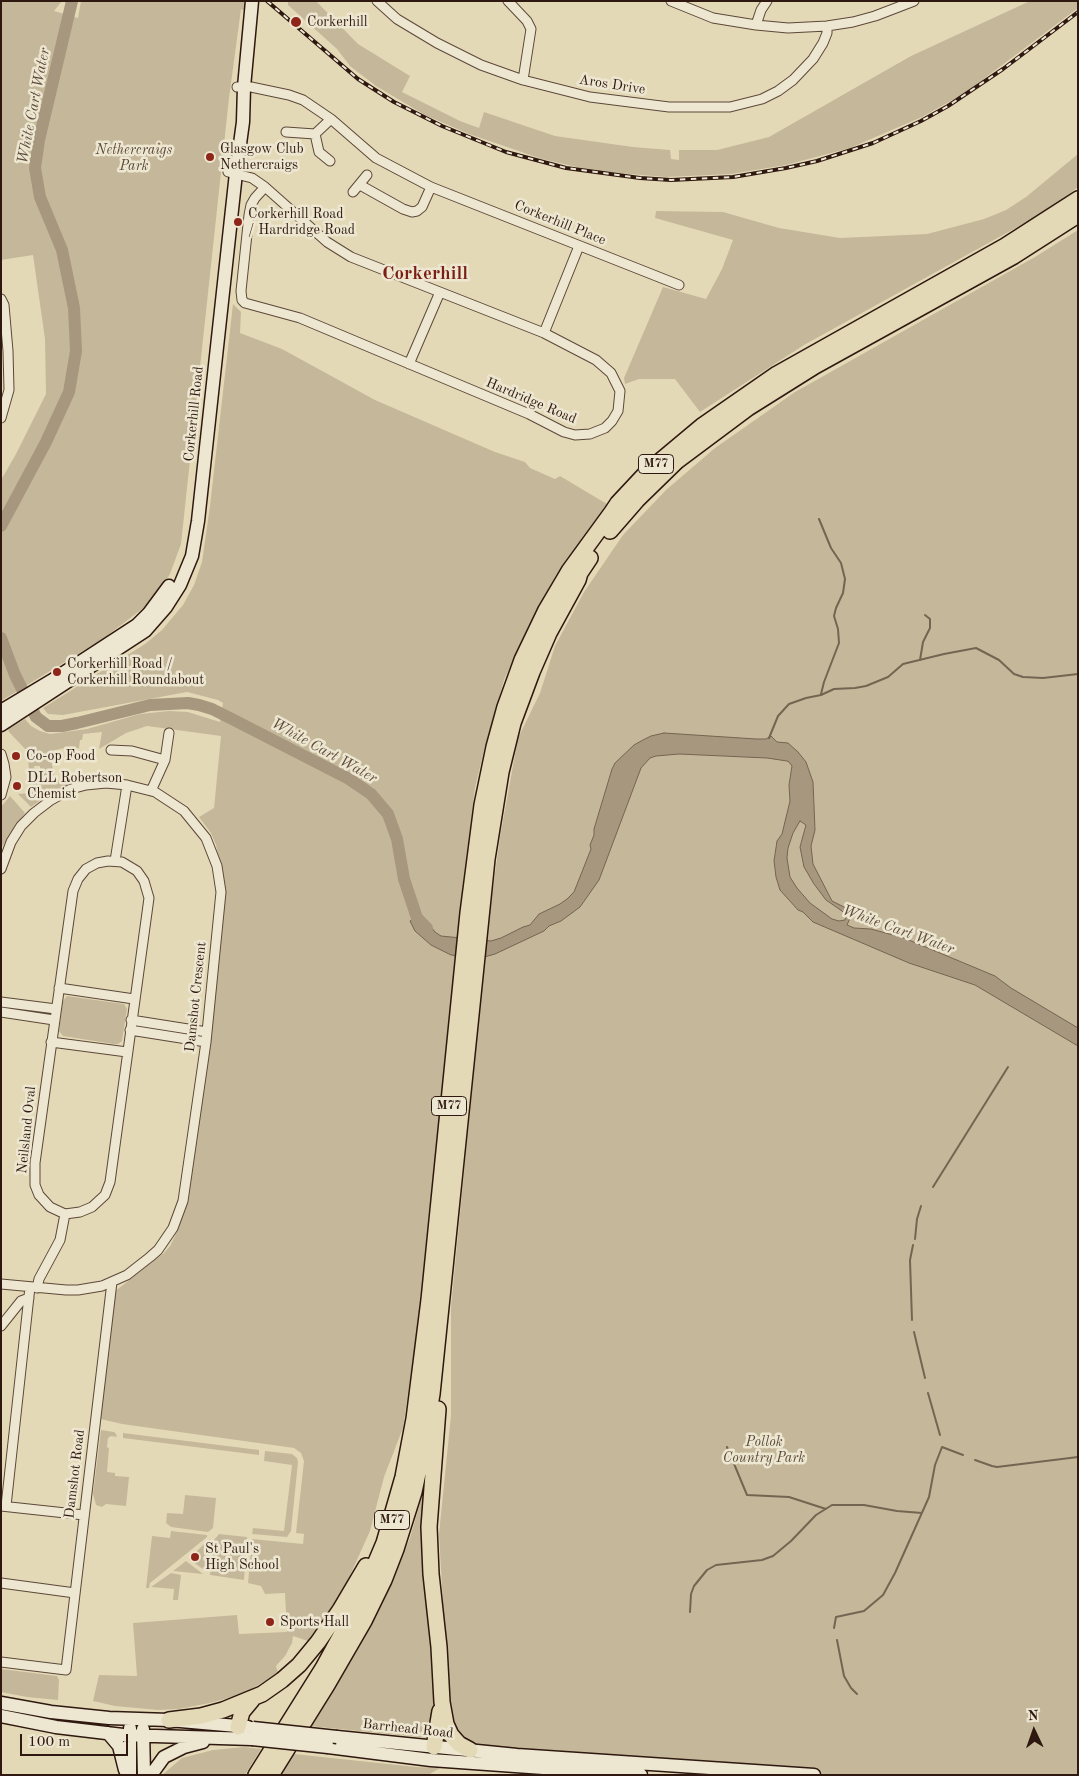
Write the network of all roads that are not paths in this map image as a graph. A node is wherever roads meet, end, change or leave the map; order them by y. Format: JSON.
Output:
{"nodes":[{"id":1,"x":252,"y":1,"type":"edge"},
{"id":2,"x":377,"y":1,"type":"edge"},
{"id":3,"x":508,"y":1,"type":"edge"},
{"id":4,"x":671,"y":1,"type":"edge"},
{"id":5,"x":767,"y":1,"type":"edge"},
{"id":6,"x":914,"y":1,"type":"edge"},
{"id":7,"x":756,"y":26,"type":"junction"},
{"id":8,"x":827,"y":26,"type":"junction"},
{"id":9,"x":523,"y":80,"type":"junction"},
{"id":10,"x":241,"y":87,"type":"junction"},
{"id":11,"x":331,"y":119,"type":"junction"},
{"id":12,"x":286,"y":132,"type":"dead end"},
{"id":13,"x":316,"y":134,"type":"junction"},
{"id":14,"x":330,"y":162,"type":"dead end"},
{"id":15,"x":232,"y":173,"type":"junction"},
{"id":16,"x":367,"y":175,"type":"dead end"},
{"id":17,"x":265,"y":187,"type":"junction"},
{"id":18,"x":431,"y":187,"type":"junction"},
{"id":19,"x":1078,"y":200,"type":"edge"},
{"id":20,"x":1078,"y":215,"type":"edge"},
{"id":21,"x":580,"y":246,"type":"junction"},
{"id":22,"x":679,"y":285,"type":"dead end"},
{"id":23,"x":440,"y":292,"type":"junction"},
{"id":24,"x":1,"y":299,"type":"edge"},
{"id":25,"x":544,"y":333,"type":"junction"},
{"id":26,"x":409,"y":364,"type":"junction"},
{"id":27,"x":1,"y":418,"type":"edge"},
{"id":28,"x":2,"y":718,"type":"edge"},
{"id":29,"x":169,"y":733,"type":"dead end"},
{"id":30,"x":111,"y":750,"type":"dead end"},
{"id":31,"x":1,"y":754,"type":"edge"},
{"id":32,"x":165,"y":760,"type":"junction"},
{"id":33,"x":127,"y":784,"type":"junction"},
{"id":34,"x":151,"y":791,"type":"junction"},
{"id":35,"x":1,"y":795,"type":"edge"},
{"id":36,"x":115,"y":861,"type":"junction"},
{"id":37,"x":1,"y":869,"type":"edge"},
{"id":38,"x":475,"y":913,"type":"junction"},
{"id":39,"x":468,"y":977,"type":"junction"},
{"id":40,"x":59,"y":988,"type":"junction"},
{"id":41,"x":134,"y":999,"type":"junction"},
{"id":42,"x":1,"y":1002,"type":"edge"},
{"id":43,"x":56,"y":1009,"type":"junction"},
{"id":44,"x":1,"y":1012,"type":"edge"},
{"id":45,"x":54,"y":1020,"type":"junction"},
{"id":46,"x":131,"y":1020,"type":"junction"},
{"id":47,"x":130,"y":1030,"type":"junction"},
{"id":48,"x":207,"y":1032,"type":"junction"},
{"id":49,"x":51,"y":1042,"type":"junction"},
{"id":50,"x":206,"y":1042,"type":"junction"},
{"id":51,"x":126,"y":1052,"type":"junction"},
{"id":52,"x":65,"y":1214,"type":"junction"},
{"id":53,"x":112,"y":1282,"type":"junction"},
{"id":54,"x":1,"y":1284,"type":"edge"},
{"id":55,"x":34,"y":1288,"type":"junction"},
{"id":56,"x":29,"y":1298,"type":"junction"},
{"id":57,"x":442,"y":1298,"type":"junction"},
{"id":58,"x":1,"y":1326,"type":"edge"},
{"id":59,"x":407,"y":1457,"type":"junction"},
{"id":60,"x":4,"y":1506,"type":"edge"},
{"id":61,"x":84,"y":1515,"type":"junction"},
{"id":62,"x":1,"y":1583,"type":"edge"},
{"id":63,"x":75,"y":1593,"type":"junction"},
{"id":64,"x":1,"y":1662,"type":"edge"},
{"id":65,"x":262,"y":1694,"type":"junction"},
{"id":66,"x":442,"y":1702,"type":"junction"},
{"id":67,"x":1,"y":1703,"type":"edge"},
{"id":68,"x":1,"y":1716,"type":"edge"},
{"id":69,"x":137,"y":1720,"type":"junction"},
{"id":70,"x":169,"y":1720,"type":"junction"},
{"id":71,"x":108,"y":1733,"type":"junction"},
{"id":72,"x":246,"y":1733,"type":"junction"},
{"id":73,"x":136,"y":1735,"type":"junction"},
{"id":74,"x":220,"y":1739,"type":"junction"},
{"id":75,"x":470,"y":1750,"type":"junction"},
{"id":76,"x":432,"y":1753,"type":"junction"},
{"id":77,"x":760,"y":1773,"type":"edge"},
{"id":78,"x":126,"y":1775,"type":"edge"},
{"id":79,"x":130,"y":1775,"type":"edge"},
{"id":80,"x":144,"y":1775,"type":"edge"},
{"id":81,"x":151,"y":1775,"type":"edge"},
{"id":82,"x":256,"y":1775,"type":"edge"},
{"id":83,"x":270,"y":1775,"type":"edge"},
{"id":84,"x":641,"y":1775,"type":"edge"},
{"id":85,"x":814,"y":1775,"type":"edge"}],
"edges":[{"from":1,"to":10,"type":"main road","name":"Corkerhill Road"},
{"from":2,"to":9,"type":"street","name":"Aros Drive"},
{"from":3,"to":9,"type":"street"},
{"from":4,"to":7,"type":"street"},
{"from":5,"to":7,"type":"street"},
{"from":6,"to":8,"type":"street"},
{"from":7,"to":8,"type":"street"},
{"from":8,"to":9,"type":"street","name":"Aros Drive"},
{"from":10,"to":11,"type":"street","name":"Corkerhill Place"},
{"from":10,"to":15,"type":"main road","name":"Corkerhill Road"},
{"from":11,"to":13,"type":"street"},
{"from":11,"to":18,"type":"street","name":"Corkerhill Place"},
{"from":12,"to":13,"type":"street"},
{"from":13,"to":14,"type":"street"},
{"from":15,"to":17,"type":"street","name":"Hardridge Road"},
{"from":15,"to":28,"type":"main road","name":"Corkerhill Road"},
{"from":16,"to":18,"type":"street"},
{"from":17,"to":23,"type":"street","name":"Hardridge Road"},
{"from":17,"to":26,"type":"street","name":"Hardridge Road"},
{"from":18,"to":21,"type":"street","name":"Corkerhill Place"},
{"from":19,"to":38,"type":"highway","number":"M77"},
{"from":20,"to":38,"type":"highway","number":"M77"},
{"from":21,"to":22,"type":"street","name":"Corkerhill Place"},
{"from":21,"to":25,"type":"street"},
{"from":23,"to":25,"type":"street","name":"Hardridge Road"},
{"from":23,"to":26,"type":"street"},
{"from":24,"to":27,"type":"street"},
{"from":25,"to":26,"type":"street","name":"Hardridge Road"},
{"from":29,"to":32,"type":"street"},
{"from":30,"to":32,"type":"street"},
{"from":31,"to":35,"type":"street"},
{"from":32,"to":34,"type":"street"},
{"from":33,"to":34,"type":"street","name":"Damshot Crescent"},
{"from":33,"to":36,"type":"street"},
{"from":33,"to":37,"type":"street","name":"Damshot Crescent"},
{"from":34,"to":48,"type":"street","name":"Damshot Crescent"},
{"from":36,"to":40,"type":"street","name":"Neilsland Oval"},
{"from":36,"to":41,"type":"street"},
{"from":38,"to":39,"type":"highway","number":"M77"},
{"from":39,"to":57,"type":"highway","number":"M77"},
{"from":39,"to":59,"type":"highway","number":"M77"},
{"from":40,"to":41,"type":"street"},
{"from":40,"to":43,"type":"street","name":"Neilsland Oval"},
{"from":41,"to":46,"type":"street"},
{"from":42,"to":43,"type":"street"},
{"from":43,"to":45,"type":"street","name":"Neilsland Oval"},
{"from":44,"to":45,"type":"street"},
{"from":45,"to":49,"type":"street","name":"Neilsland Oval"},
{"from":46,"to":47,"type":"street"},
{"from":46,"to":48,"type":"street"},
{"from":47,"to":50,"type":"street"},
{"from":47,"to":51,"type":"street"},
{"from":48,"to":50,"type":"street","name":"Damshot Crescent"},
{"from":49,"to":51,"type":"street"},
{"from":49,"to":52,"type":"street","name":"Neilsland Oval"},
{"from":50,"to":53,"type":"street","name":"Damshot Crescent"},
{"from":51,"to":52,"type":"street"},
{"from":52,"to":55,"type":"street"},
{"from":53,"to":55,"type":"street","name":"Damshot Crescent"},
{"from":53,"to":61,"type":"street","name":"Damshot Road"},
{"from":54,"to":55,"type":"street","name":"Damshot Crescent"},
{"from":55,"to":56,"type":"street"},
{"from":56,"to":58,"type":"street"},
{"from":56,"to":60,"type":"street"},
{"from":57,"to":66,"type":"highway"},
{"from":57,"to":83,"type":"highway","number":"M77"},
{"from":59,"to":65,"type":"highway"},
{"from":59,"to":82,"type":"highway","number":"M77"},
{"from":60,"to":61,"type":"street"},
{"from":61,"to":63,"type":"street","name":"Damshot Road"},
{"from":62,"to":63,"type":"street"},
{"from":63,"to":64,"type":"street","name":"Damshot Road"},
{"from":65,"to":70,"type":"highway"},
{"from":65,"to":72,"type":"highway"},
{"from":66,"to":75,"type":"highway"},
{"from":66,"to":76,"type":"highway"},
{"from":67,"to":69,"type":"main road","name":"Barrhead Road"},
{"from":68,"to":71,"type":"main road","name":"Barrhead Road"},
{"from":69,"to":70,"type":"main road","name":"Barrhead Road"},
{"from":69,"to":73,"type":"main road"},
{"from":70,"to":72,"type":"main road","name":"Barrhead Road"},
{"from":71,"to":73,"type":"main road","name":"Barrhead Road"},
{"from":71,"to":78,"type":"main road"},
{"from":72,"to":74,"type":"main road","name":"Barrhead Road"},
{"from":72,"to":76,"type":"main road","name":"Barrhead Road","bridge":true},
{"from":73,"to":74,"type":"main road","name":"Barrhead Road"},
{"from":73,"to":79,"type":"main road"},
{"from":73,"to":80,"type":"main road"},
{"from":74,"to":81,"type":"main road"},
{"from":75,"to":76,"type":"main road","name":"Barrhead Road"},
{"from":75,"to":77,"type":"main road","name":"Barrhead Road"},
{"from":76,"to":84,"type":"main road","name":"Barrhead Road"},
{"from":77,"to":85,"type":"main road","name":"Barrhead Road"}]}
